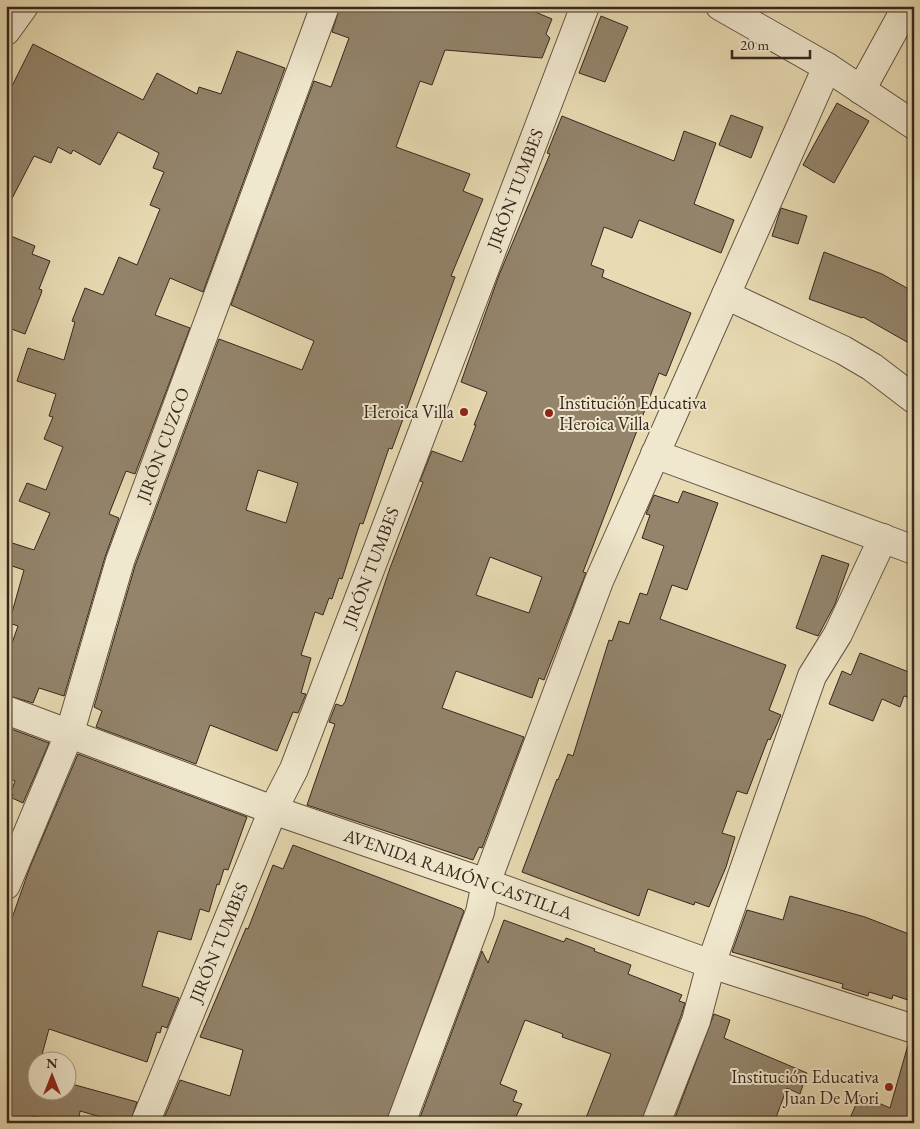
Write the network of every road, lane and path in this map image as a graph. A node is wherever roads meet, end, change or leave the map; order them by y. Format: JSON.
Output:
{"nodes":[{"id":1,"x":24,"y":6,"type":"edge"},
{"id":2,"x":325,"y":6,"type":"edge"},
{"id":3,"x":585,"y":6,"type":"edge"},
{"id":4,"x":720,"y":6,"type":"edge"},
{"id":5,"x":907,"y":6,"type":"edge"},
{"id":6,"x":6,"y":30,"type":"edge"},
{"id":7,"x":828,"y":68,"type":"junction"},
{"id":8,"x":861,"y":90,"type":"junction"},
{"id":9,"x":914,"y":125,"type":"edge"},
{"id":10,"x":726,"y":296,"type":"junction"},
{"id":11,"x":914,"y":399,"type":"edge"},
{"id":12,"x":655,"y":454,"type":"junction"},
{"id":13,"x":883,"y":538,"type":"junction"},
{"id":14,"x":914,"y":550,"type":"edge"},
{"id":15,"x":6,"y":710,"type":"edge"},
{"id":16,"x":70,"y":732,"type":"junction"},
{"id":17,"x":274,"y":810,"type":"junction"},
{"id":18,"x":8,"y":878,"type":"edge"},
{"id":19,"x":486,"y":883,"type":"junction"},
{"id":20,"x":711,"y":964,"type":"junction"},
{"id":21,"x":914,"y":1029,"type":"edge"},
{"id":22,"x":146,"y":1123,"type":"edge"},
{"id":23,"x":401,"y":1123,"type":"edge"},
{"id":24,"x":656,"y":1123,"type":"edge"}],
"edges":[{"from":1,"to":6,"type":"street"},
{"from":2,"to":16,"type":"street","name":"JIRÓN CUZCO"},
{"from":3,"to":17,"type":"street","name":"JIRÓN TUMBES"},
{"from":4,"to":7,"type":"street"},
{"from":5,"to":8,"type":"street"},
{"from":7,"to":8,"type":"street"},
{"from":7,"to":10,"type":"street"},
{"from":8,"to":9,"type":"street"},
{"from":10,"to":11,"type":"street"},
{"from":10,"to":12,"type":"street"},
{"from":12,"to":13,"type":"street"},
{"from":12,"to":19,"type":"street"},
{"from":13,"to":14,"type":"street"},
{"from":13,"to":20,"type":"street"},
{"from":15,"to":16,"type":"street","name":"AVENIDA RAMÓN CASTILLA"},
{"from":16,"to":17,"type":"street","name":"AVENIDA RAMÓN CASTILLA"},
{"from":16,"to":18,"type":"street","name":"JIRÓN CUZCO"},
{"from":17,"to":19,"type":"street","name":"AVENIDA RAMÓN CASTILLA"},
{"from":17,"to":22,"type":"street","name":"JIRÓN TUMBES"},
{"from":19,"to":20,"type":"street","name":"AVENIDA RAMÓN CASTILLA"},
{"from":19,"to":23,"type":"street"},
{"from":20,"to":21,"type":"street","name":"AVENIDA RAMÓN CASTILLA"},
{"from":20,"to":24,"type":"street"}]}
